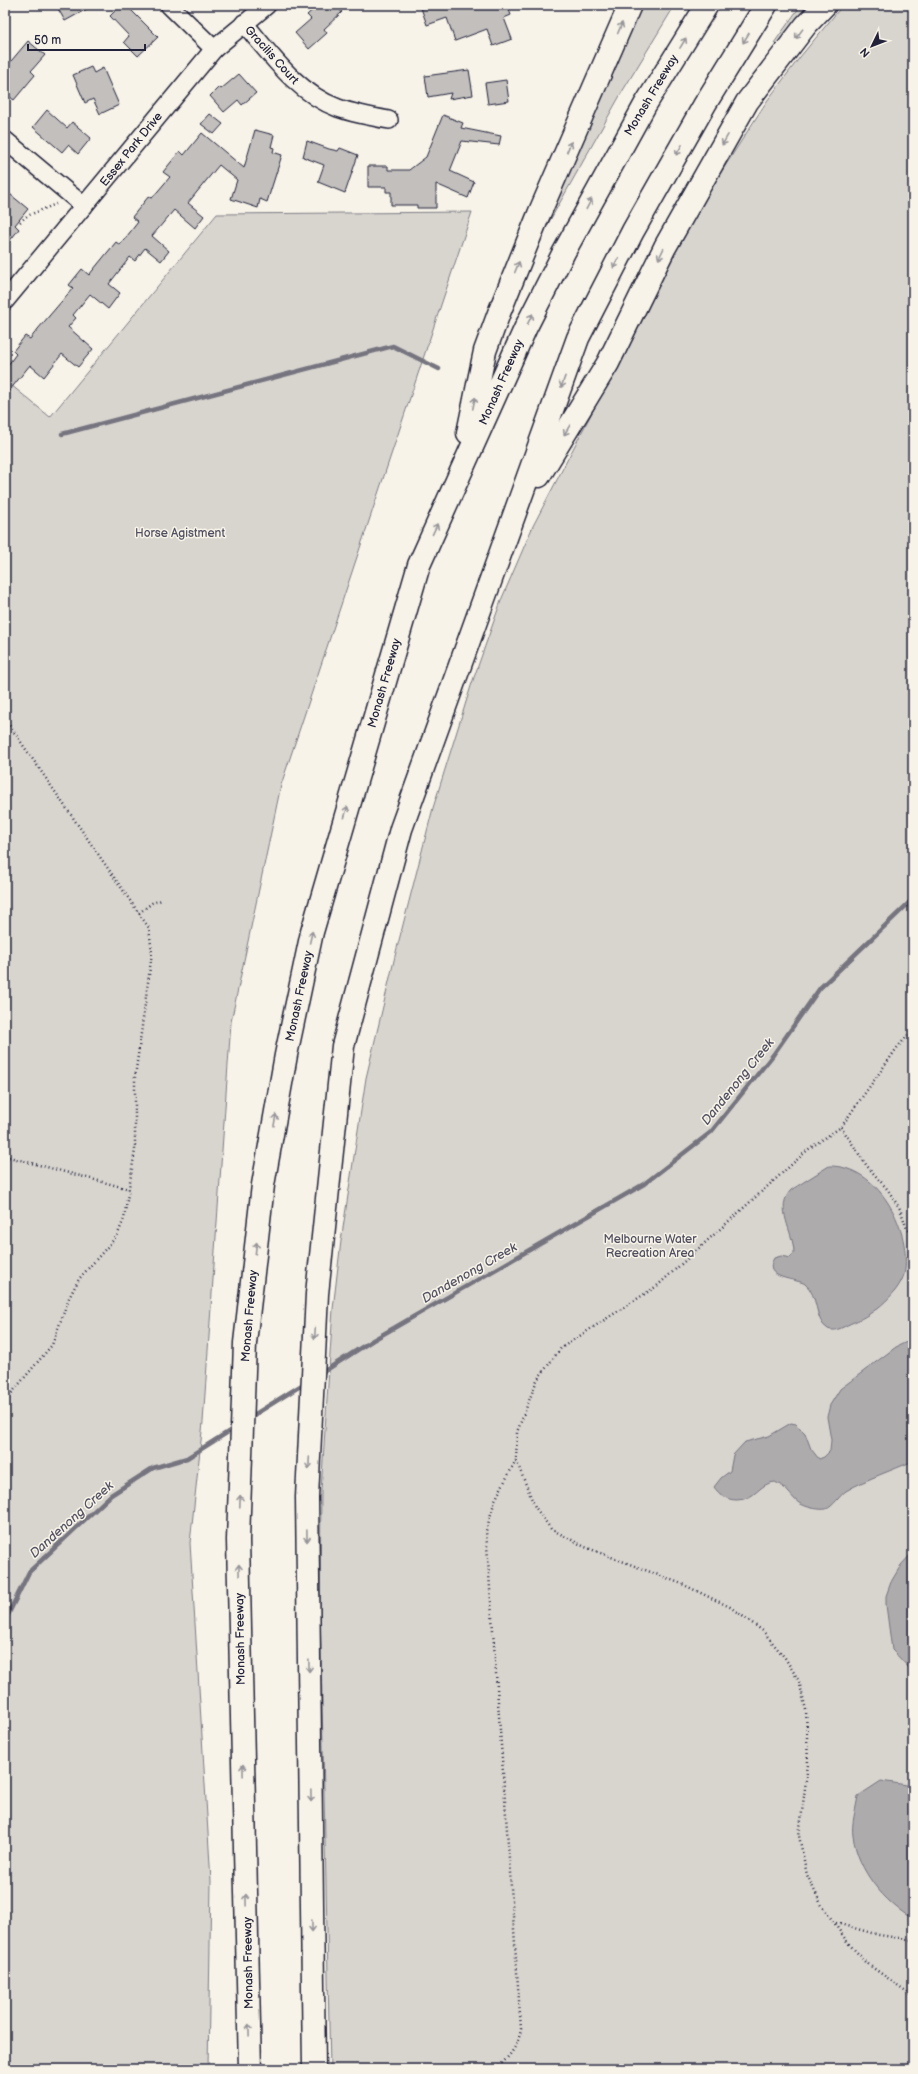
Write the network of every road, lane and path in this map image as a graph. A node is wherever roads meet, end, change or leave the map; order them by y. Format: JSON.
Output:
{"nodes":[{"id":1,"x":169,"y":5,"type":"edge"},
{"id":2,"x":267,"y":5,"type":"edge"},
{"id":3,"x":630,"y":5,"type":"edge"},
{"id":4,"x":707,"y":5,"type":"edge"},
{"id":5,"x":766,"y":5,"type":"edge"},
{"id":6,"x":825,"y":5,"type":"edge"},
{"id":7,"x":244,"y":22,"type":"junction"},
{"id":8,"x":214,"y":49,"type":"junction"},
{"id":9,"x":389,"y":120,"type":"dead end"},
{"id":10,"x":5,"y":140,"type":"edge"},
{"id":11,"x":56,"y":204,"type":"dead end"},
{"id":12,"x":84,"y":206,"type":"junction"},
{"id":13,"x":20,"y":222,"type":"dead end"},
{"id":14,"x":5,"y":301,"type":"edge"},
{"id":15,"x":457,"y":483,"type":"junction"},
{"id":16,"x":516,"y":514,"type":"junction"},
{"id":17,"x":5,"y":719,"type":"edge"},
{"id":18,"x":162,"y":900,"type":"dead end"},
{"id":19,"x":139,"y":913,"type":"junction"},
{"id":20,"x":913,"y":1029,"type":"edge"},
{"id":21,"x":841,"y":1127,"type":"junction"},
{"id":22,"x":5,"y":1156,"type":"edge"},
{"id":23,"x":129,"y":1189,"type":"junction"},
{"id":24,"x":913,"y":1234,"type":"edge"},
{"id":25,"x":5,"y":1401,"type":"edge"},
{"id":26,"x":516,"y":1460,"type":"junction"},
{"id":27,"x":835,"y":1922,"type":"junction"},
{"id":28,"x":913,"y":1940,"type":"edge"},
{"id":29,"x":913,"y":1996,"type":"edge"},
{"id":30,"x":250,"y":2069,"type":"edge"},
{"id":31,"x":314,"y":2069,"type":"edge"},
{"id":32,"x":496,"y":2069,"type":"edge"}],
"edges":[{"from":1,"to":8,"type":"street"},
{"from":2,"to":7,"type":"street","name":"Essex Park Drive"},
{"from":15,"to":3,"type":"highway","one_way":true},
{"from":15,"to":4,"type":"highway","name":"Monash Freeway","one_way":true},
{"from":5,"to":16,"type":"highway","one_way":true},
{"from":6,"to":16,"type":"highway","one_way":true},
{"from":7,"to":8,"type":"street","name":"Essex Park Drive"},
{"from":7,"to":9,"type":"street","name":"Gracilis Court"},
{"from":8,"to":12,"type":"street","name":"Essex Park Drive"},
{"from":10,"to":12,"type":"street"},
{"from":11,"to":13,"type":"path"},
{"from":12,"to":14,"type":"street","name":"Essex Park Drive"},
{"from":30,"to":15,"type":"highway","name":"Monash Freeway","one_way":true},
{"from":16,"to":31,"type":"highway","one_way":true},
{"from":17,"to":19,"type":"path"},
{"from":18,"to":19,"type":"path"},
{"from":19,"to":23,"type":"path"},
{"from":20,"to":21,"type":"path"},
{"from":21,"to":24,"type":"path"},
{"from":21,"to":26,"type":"path"},
{"from":22,"to":23,"type":"path"},
{"from":23,"to":25,"type":"path"},
{"from":26,"to":27,"type":"path"},
{"from":26,"to":32,"type":"path"},
{"from":27,"to":28,"type":"path"},
{"from":27,"to":29,"type":"path"}]}
